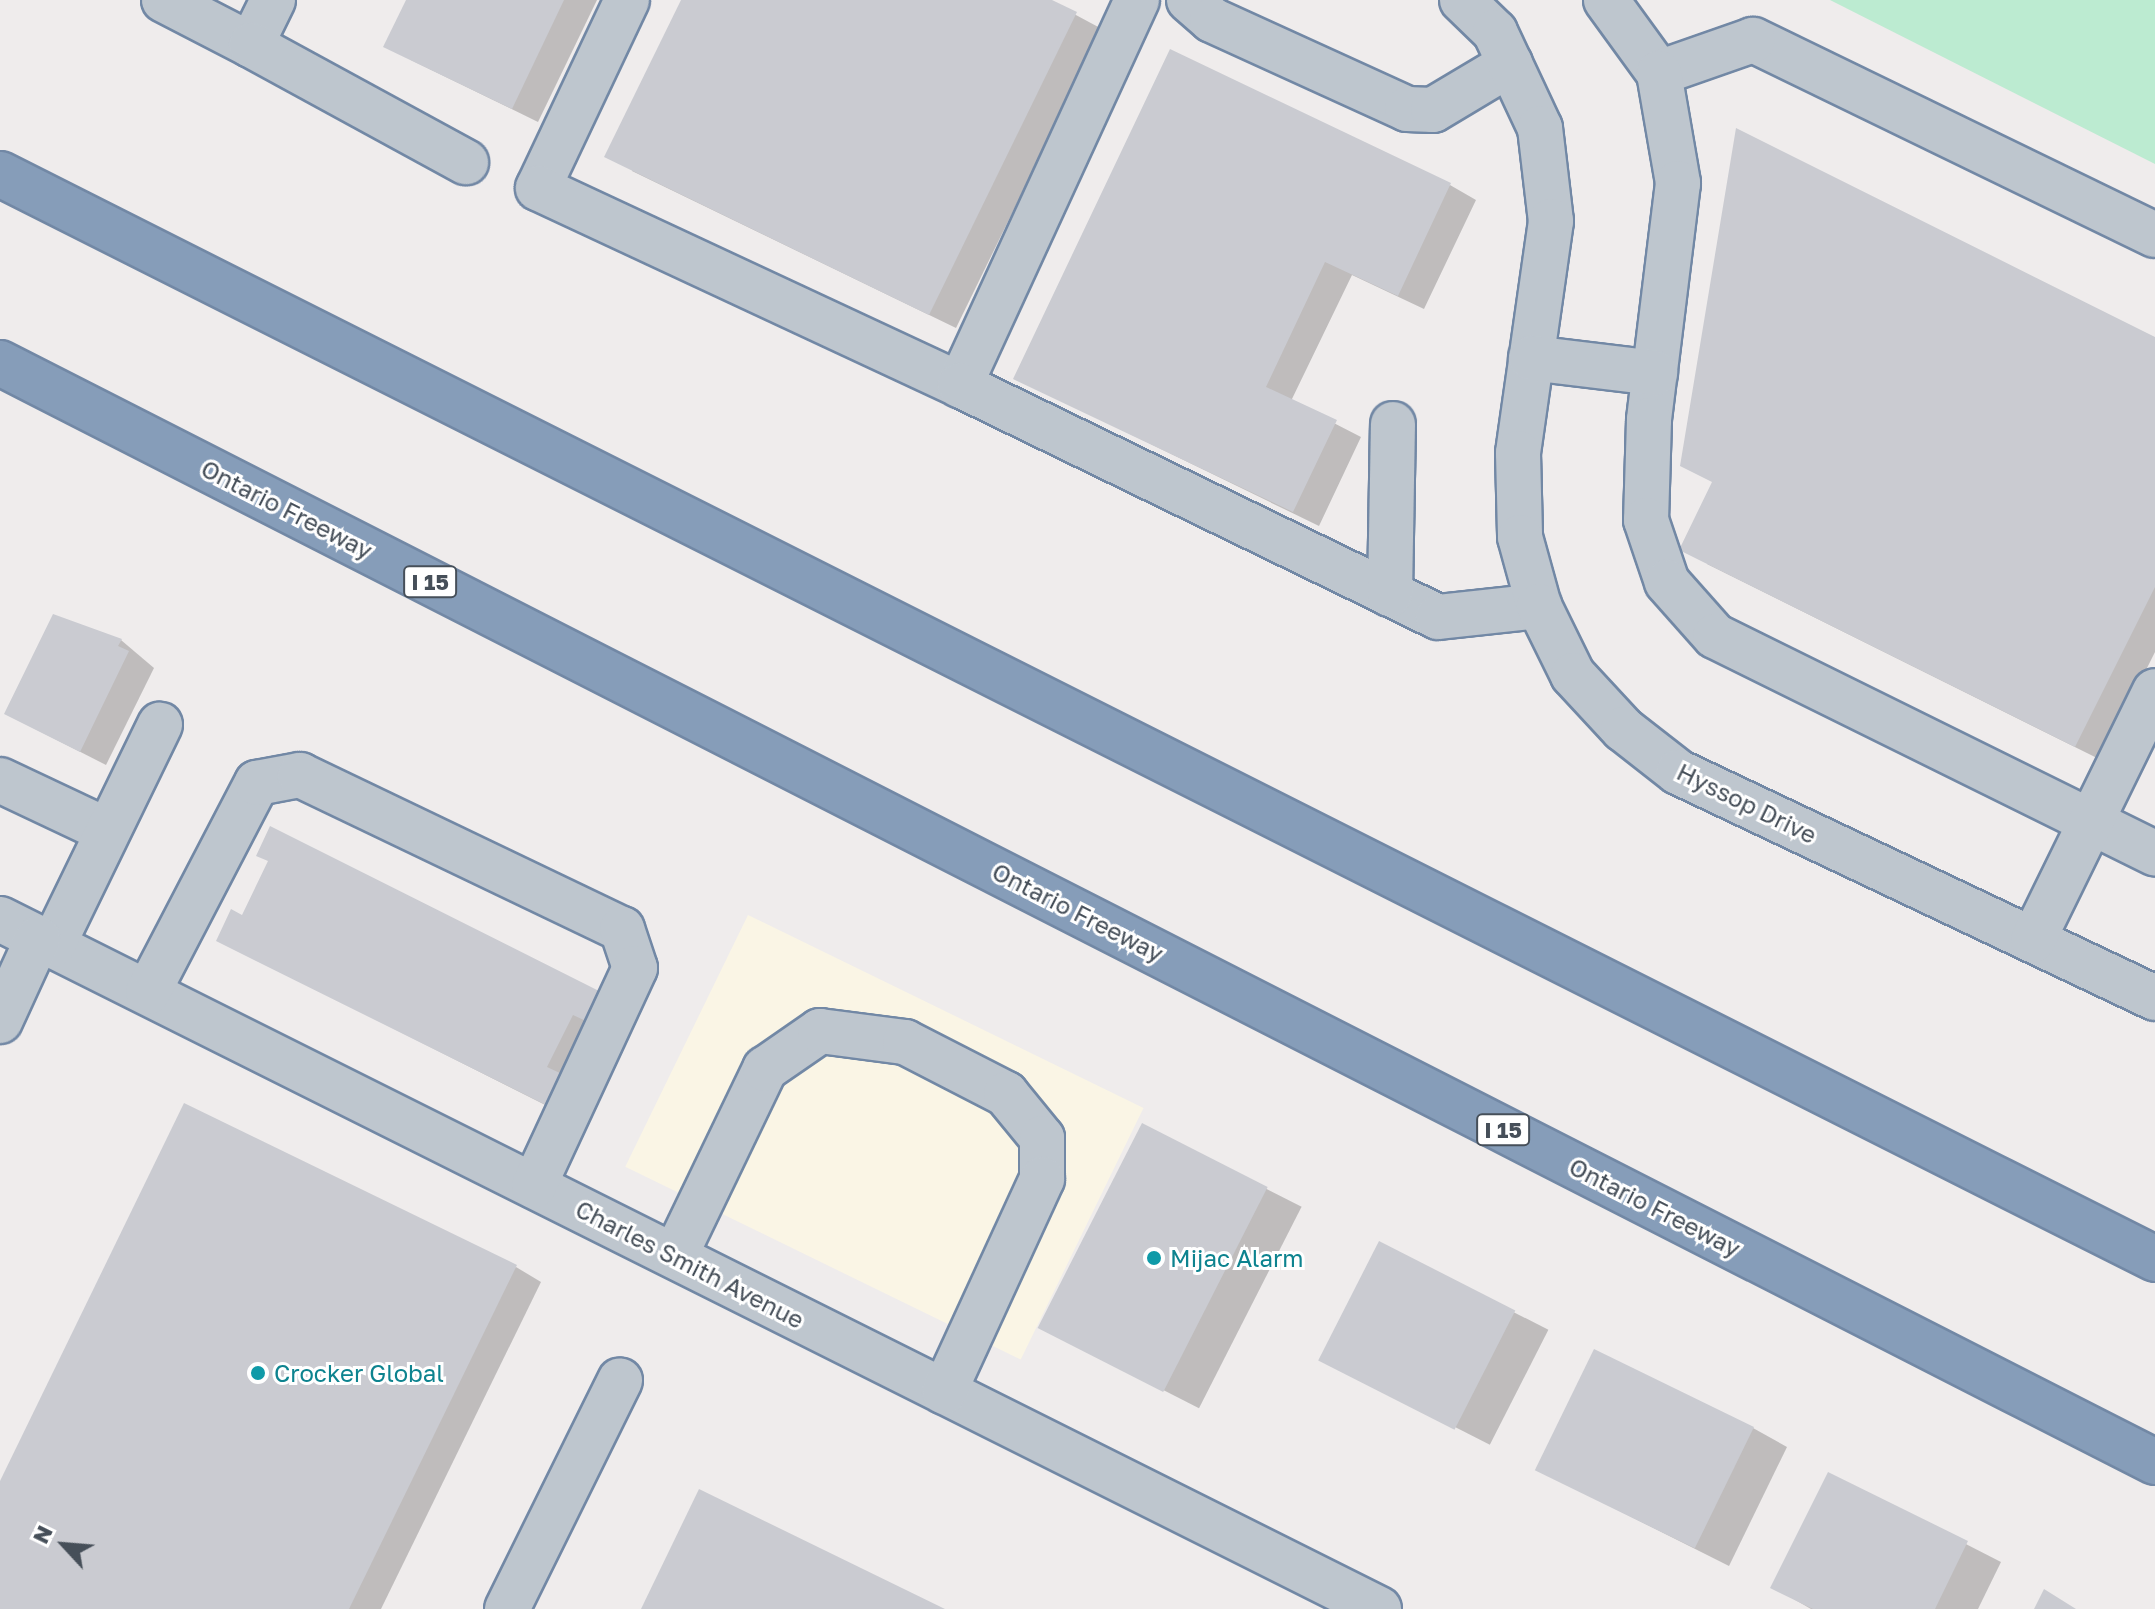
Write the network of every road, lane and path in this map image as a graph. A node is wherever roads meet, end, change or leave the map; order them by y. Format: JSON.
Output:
{"nodes":[{"id":1,"x":164,"y":0,"type":"edge"},
{"id":2,"x":273,"y":0,"type":"edge"},
{"id":3,"x":627,"y":0,"type":"edge"},
{"id":4,"x":1137,"y":0,"type":"edge"},
{"id":5,"x":1189,"y":0,"type":"edge"},
{"id":6,"x":1462,"y":0,"type":"edge"},
{"id":7,"x":1606,"y":0,"type":"edge"},
{"id":8,"x":251,"y":45,"type":"junction"},
{"id":9,"x":1510,"y":64,"type":"junction"},
{"id":10,"x":1659,"y":73,"type":"junction"},
{"id":11,"x":466,"y":162,"type":"dead end"},
{"id":12,"x":0,"y":174,"type":"edge"},
{"id":13,"x":2155,"y":235,"type":"edge"},
{"id":14,"x":1531,"y":358,"type":"junction"},
{"id":15,"x":0,"y":363,"type":"edge"},
{"id":16,"x":1655,"y":373,"type":"junction"},
{"id":17,"x":960,"y":385,"type":"junction"},
{"id":18,"x":1393,"y":424,"type":"dead end"},
{"id":19,"x":1390,"y":594,"type":"junction"},
{"id":20,"x":1539,"y":606,"type":"junction"},
{"id":21,"x":2155,"y":691,"type":"edge"},
{"id":22,"x":160,"y":725,"type":"dead end"},
{"id":23,"x":0,"y":780,"type":"edge"},
{"id":24,"x":2091,"y":823,"type":"junction"},
{"id":25,"x":108,"y":831,"type":"junction"},
{"id":26,"x":2155,"y":853,"type":"edge"},
{"id":27,"x":0,"y":919,"type":"edge"},
{"id":28,"x":2033,"y":940,"type":"junction"},
{"id":29,"x":46,"y":942,"type":"junction"},
{"id":30,"x":148,"y":992,"type":"junction"},
{"id":31,"x":2155,"y":998,"type":"edge"},
{"id":32,"x":0,"y":1021,"type":"edge"},
{"id":33,"x":534,"y":1186,"type":"junction"},
{"id":34,"x":675,"y":1256,"type":"junction"},
{"id":35,"x":2155,"y":1259,"type":"edge"},
{"id":36,"x":620,"y":1380,"type":"dead end"},
{"id":37,"x":944,"y":1392,"type":"junction"},
{"id":38,"x":2152,"y":1462,"type":"edge"},
{"id":39,"x":1306,"y":1593,"type":"edge"},
{"id":40,"x":507,"y":1609,"type":"edge"},
{"id":41,"x":1379,"y":1609,"type":"edge"}],
"edges":[{"from":1,"to":8,"type":"street"},
{"from":2,"to":8,"type":"street"},
{"from":3,"to":17,"type":"street"},
{"from":4,"to":17,"type":"street"},
{"from":5,"to":9,"type":"street"},
{"from":6,"to":9,"type":"street","name":"Hyssop Drive"},
{"from":7,"to":10,"type":"street"},
{"from":8,"to":11,"type":"street"},
{"from":9,"to":14,"type":"street","name":"Hyssop Drive"},
{"from":10,"to":13,"type":"street"},
{"from":10,"to":16,"type":"street"},
{"from":12,"to":35,"type":"highway"},
{"from":14,"to":16,"type":"street"},
{"from":14,"to":20,"type":"street","name":"Hyssop Drive"},
{"from":15,"to":38,"type":"highway","name":"Ontario Freeway","number":"I 15"},
{"from":16,"to":24,"type":"street"},
{"from":17,"to":19,"type":"street"},
{"from":18,"to":19,"type":"street"},
{"from":19,"to":20,"type":"street"},
{"from":20,"to":28,"type":"street","name":"Hyssop Drive"},
{"from":21,"to":24,"type":"street"},
{"from":22,"to":25,"type":"street"},
{"from":23,"to":25,"type":"street"},
{"from":24,"to":26,"type":"street"},
{"from":24,"to":28,"type":"street"},
{"from":25,"to":29,"type":"street"},
{"from":27,"to":29,"type":"street","name":"Charles Smith Avenue"},
{"from":28,"to":31,"type":"street","name":"Hyssop Drive"},
{"from":29,"to":30,"type":"street","name":"Charles Smith Avenue"},
{"from":29,"to":32,"type":"street"},
{"from":30,"to":33,"type":"street","name":"Charles Smith Avenue"},
{"from":30,"to":33,"type":"street"},
{"from":33,"to":34,"type":"street","name":"Charles Smith Avenue"},
{"from":34,"to":37,"type":"street","name":"Charles Smith Avenue"},
{"from":34,"to":37,"type":"street"},
{"from":36,"to":40,"type":"street"},
{"from":37,"to":39,"type":"street","name":"Charles Smith Avenue"},
{"from":39,"to":41,"type":"street","name":"Charles Smith Avenue"}]}
